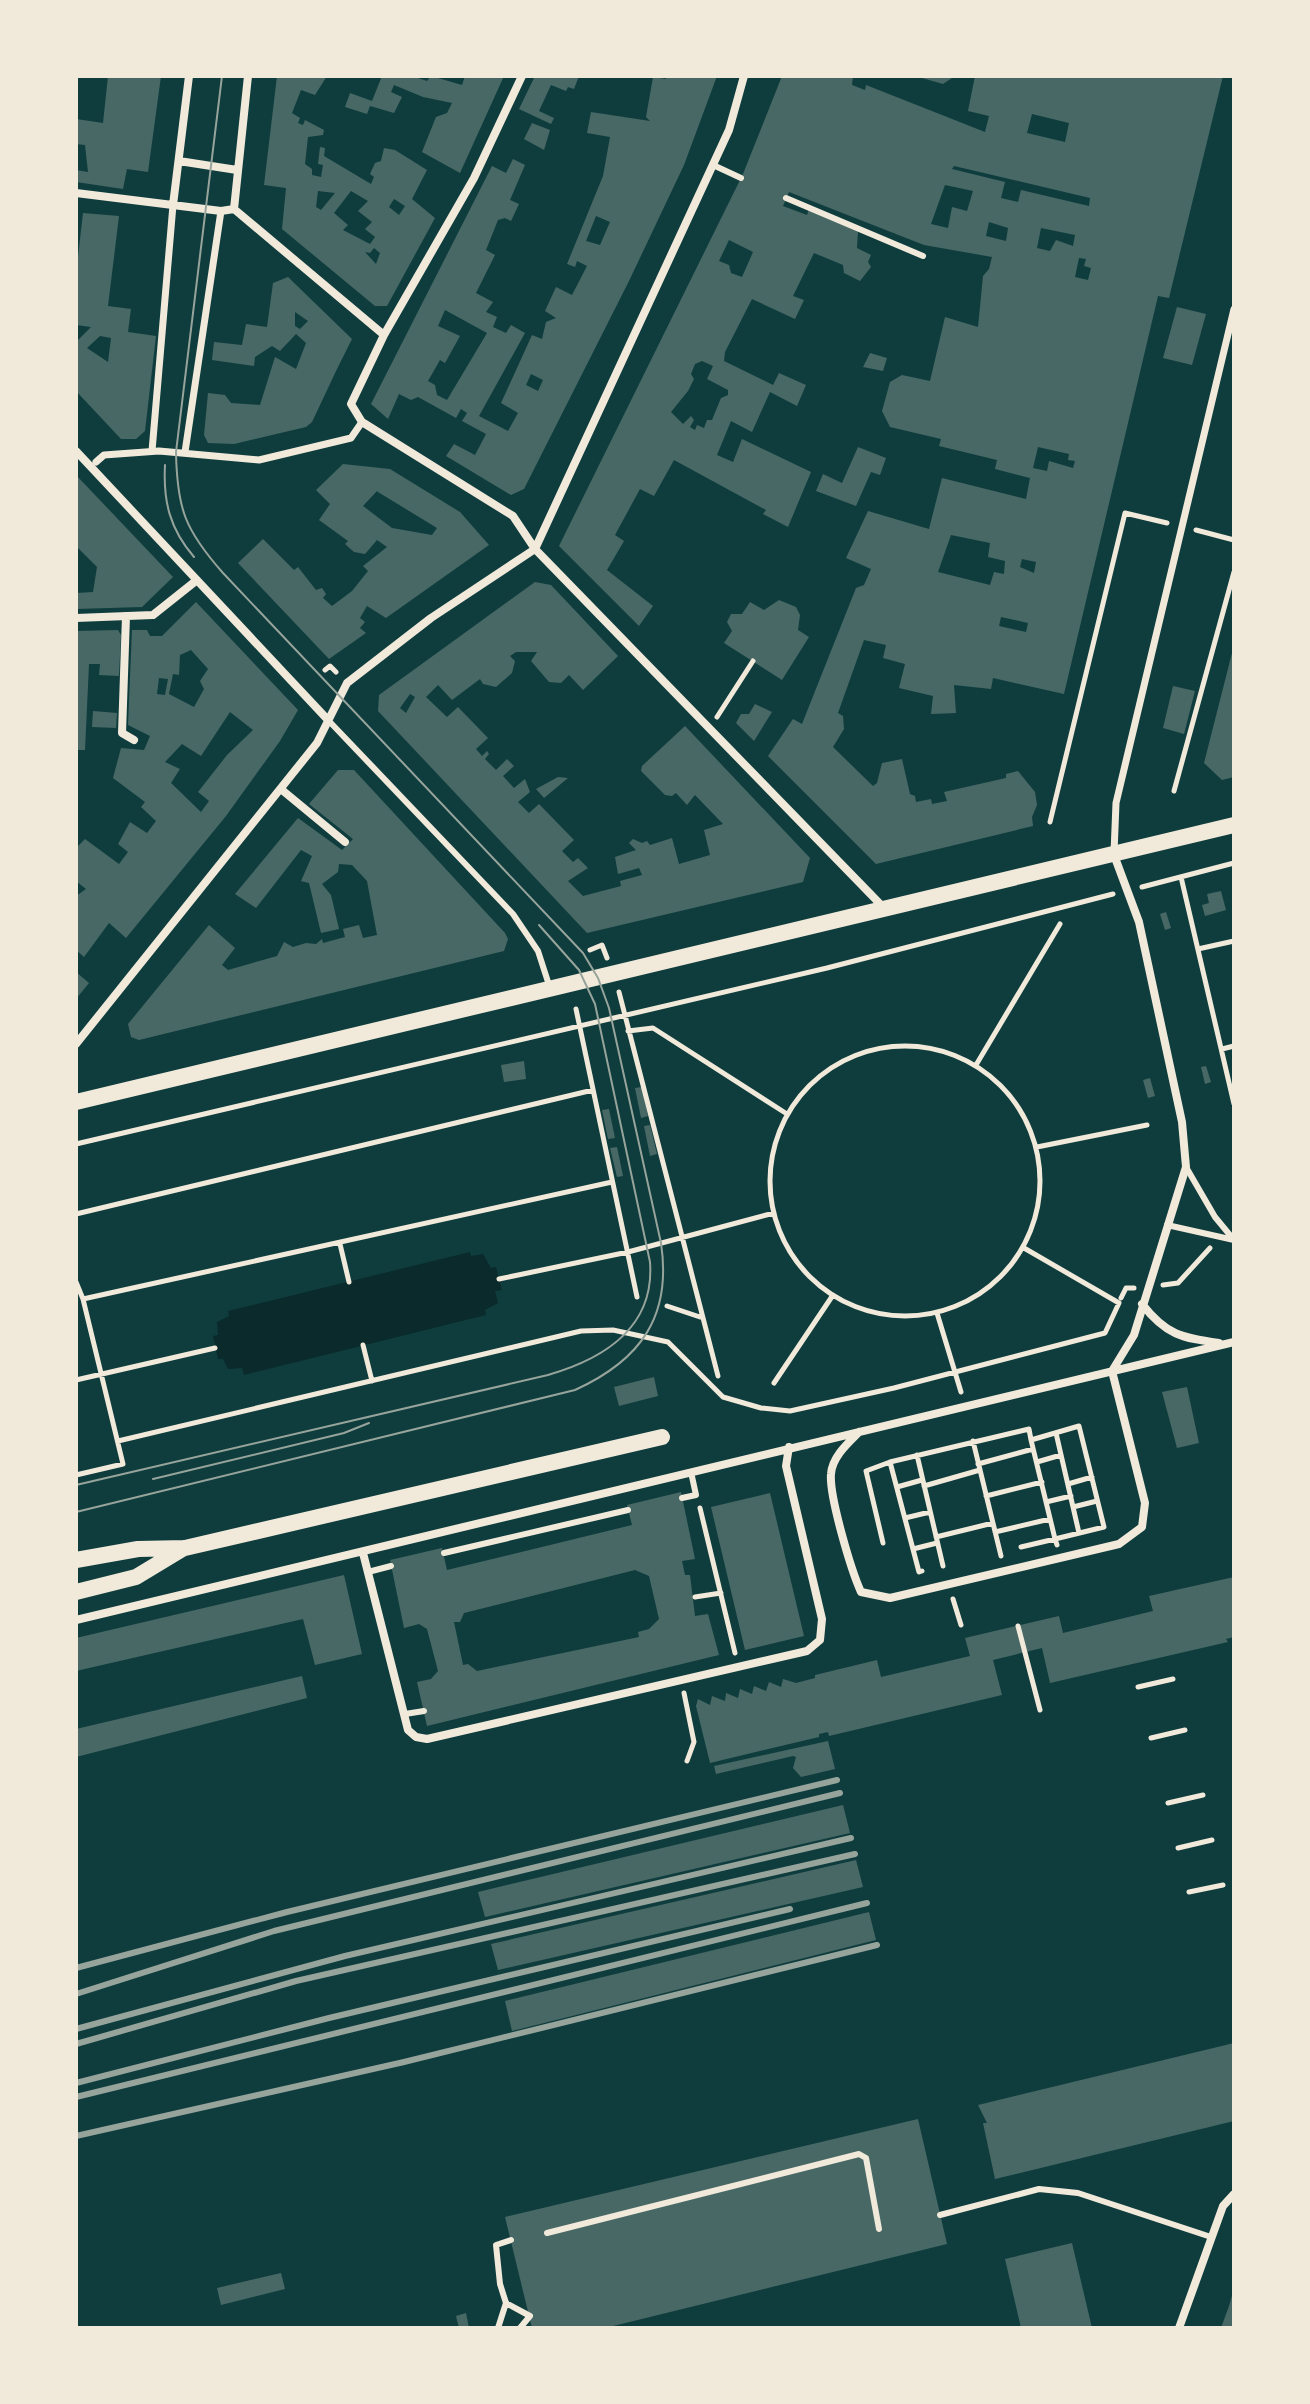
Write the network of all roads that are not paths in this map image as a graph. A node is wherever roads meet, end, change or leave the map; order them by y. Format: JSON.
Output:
{"nodes":[{"id":1,"x":189,"y":76,"type":"edge"},
{"id":2,"x":248,"y":76,"type":"edge"},
{"id":3,"x":522,"y":76,"type":"edge"},
{"id":4,"x":744,"y":76,"type":"edge"},
{"id":5,"x":179,"y":161,"type":"junction"},
{"id":6,"x":713,"y":165,"type":"junction"},
{"id":7,"x":237,"y":170,"type":"junction"},
{"id":8,"x":741,"y":178,"type":"dead end"},
{"id":9,"x":76,"y":193,"type":"edge"},
{"id":10,"x":786,"y":198,"type":"dead end"},
{"id":11,"x":173,"y":205,"type":"junction"},
{"id":12,"x":234,"y":209,"type":"junction"},
{"id":13,"x":221,"y":211,"type":"junction"},
{"id":14,"x":923,"y":256,"type":"dead end"},
{"id":15,"x":1234,"y":309,"type":"edge"},
{"id":16,"x":1233,"y":318,"type":"edge"},
{"id":17,"x":384,"y":335,"type":"junction"},
{"id":18,"x":362,"y":422,"type":"junction"},
{"id":19,"x":76,"y":451,"type":"edge"},
{"id":20,"x":152,"y":451,"type":"junction"},
{"id":21,"x":185,"y":452,"type":"junction"},
{"id":22,"x":96,"y":462,"type":"dead end"},
{"id":23,"x":535,"y":549,"type":"junction"},
{"id":24,"x":197,"y":580,"type":"junction"},
{"id":25,"x":126,"y":616,"type":"junction"},
{"id":26,"x":76,"y":618,"type":"edge"},
{"id":27,"x":328,"y":720,"type":"junction"},
{"id":28,"x":134,"y":740,"type":"dead end"},
{"id":29,"x":282,"y":790,"type":"junction"},
{"id":30,"x":1234,"y":825,"type":"edge"},
{"id":31,"x":345,"y":842,"type":"dead end"},
{"id":32,"x":1114,"y":855,"type":"junction"},
{"id":33,"x":886,"y":909,"type":"junction"},
{"id":34,"x":551,"y":989,"type":"junction"},
{"id":35,"x":76,"y":1044,"type":"edge"},
{"id":36,"x":76,"y":1102,"type":"edge"},
{"id":37,"x":1186,"y":1167,"type":"junction"},
{"id":38,"x":1167,"y":1225,"type":"junction"},
{"id":39,"x":1234,"y":1240,"type":"edge"},
{"id":40,"x":1142,"y":1304,"type":"junction"},
{"id":41,"x":1229,"y":1343,"type":"edge"},
{"id":42,"x":1112,"y":1371,"type":"junction"},
{"id":43,"x":860,"y":1431,"type":"junction"},
{"id":44,"x":662,"y":1437,"type":"dead end"},
{"id":45,"x":789,"y":1447,"type":"junction"},
{"id":46,"x":691,"y":1472,"type":"junction"},
{"id":47,"x":682,"y":1498,"type":"dead end"},
{"id":48,"x":628,"y":1510,"type":"dead end"},
{"id":49,"x":185,"y":1548,"type":"junction"},
{"id":50,"x":363,"y":1553,"type":"junction"},
{"id":51,"x":444,"y":1553,"type":"dead end"},
{"id":52,"x":76,"y":1560,"type":"edge"},
{"id":53,"x":391,"y":1566,"type":"dead end"},
{"id":54,"x":368,"y":1572,"type":"junction"},
{"id":55,"x":76,"y":1592,"type":"edge"},
{"id":56,"x":76,"y":1620,"type":"edge"},
{"id":57,"x":424,"y":1711,"type":"dead end"},
{"id":58,"x":405,"y":1714,"type":"junction"},
{"id":59,"x":1234,"y":2194,"type":"edge"},
{"id":60,"x":940,"y":2215,"type":"dead end"},
{"id":61,"x":879,"y":2229,"type":"dead end"},
{"id":62,"x":547,"y":2233,"type":"dead end"},
{"id":63,"x":1211,"y":2237,"type":"junction"},
{"id":64,"x":511,"y":2240,"type":"dead end"},
{"id":65,"x":506,"y":2303,"type":"junction"},
{"id":66,"x":498,"y":2328,"type":"edge"},
{"id":67,"x":520,"y":2328,"type":"edge"},
{"id":68,"x":1179,"y":2328,"type":"edge"}],
"edges":[{"from":1,"to":5,"type":"street"},
{"from":2,"to":7,"type":"street"},
{"from":3,"to":17,"type":"street"},
{"from":4,"to":6,"type":"street"},
{"from":5,"to":7,"type":"street"},
{"from":5,"to":11,"type":"street"},
{"from":6,"to":8,"type":"lane"},
{"from":6,"to":23,"type":"street"},
{"from":7,"to":12,"type":"street"},
{"from":9,"to":11,"type":"street"},
{"from":10,"to":14,"type":"lane"},
{"from":11,"to":13,"type":"street"},
{"from":11,"to":20,"type":"street"},
{"from":12,"to":13,"type":"street"},
{"from":12,"to":17,"type":"street"},
{"from":13,"to":21,"type":"street"},
{"from":15,"to":16,"type":"street"},
{"from":16,"to":32,"type":"street"},
{"from":17,"to":18,"type":"street"},
{"from":18,"to":21,"type":"street"},
{"from":18,"to":23,"type":"street"},
{"from":19,"to":24,"type":"street"},
{"from":20,"to":21,"type":"street"},
{"from":20,"to":22,"type":"street"},
{"from":23,"to":27,"type":"street"},
{"from":23,"to":33,"type":"street"},
{"from":24,"to":25,"type":"street"},
{"from":24,"to":27,"type":"street"},
{"from":25,"to":26,"type":"street"},
{"from":25,"to":28,"type":"street"},
{"from":27,"to":29,"type":"street"},
{"from":27,"to":34,"type":"lane"},
{"from":29,"to":31,"type":"street"},
{"from":29,"to":35,"type":"street"},
{"from":30,"to":32,"type":"main road"},
{"from":32,"to":33,"type":"main road"},
{"from":32,"to":37,"type":"street"},
{"from":33,"to":34,"type":"main road"},
{"from":34,"to":36,"type":"main road"},
{"from":37,"to":38,"type":"street"},
{"from":37,"to":39,"type":"lane"},
{"from":38,"to":39,"type":"lane"},
{"from":38,"to":40,"type":"street"},
{"from":40,"to":41,"type":"street"},
{"from":40,"to":42,"type":"street"},
{"from":41,"to":42,"type":"street"},
{"from":42,"to":43,"type":"street"},
{"from":42,"to":43,"type":"street"},
{"from":43,"to":45,"type":"street"},
{"from":44,"to":49,"type":"main road"},
{"from":45,"to":46,"type":"street"},
{"from":45,"to":58,"type":"street"},
{"from":46,"to":47,"type":"lane"},
{"from":46,"to":50,"type":"street"},
{"from":48,"to":51,"type":"lane"},
{"from":49,"to":52,"type":"main road"},
{"from":49,"to":55,"type":"main road"},
{"from":50,"to":54,"type":"street"},
{"from":50,"to":56,"type":"street"},
{"from":53,"to":54,"type":"lane"},
{"from":54,"to":58,"type":"street"},
{"from":57,"to":58,"type":"lane"},
{"from":59,"to":63,"type":"street"},
{"from":60,"to":63,"type":"lane"},
{"from":61,"to":62,"type":"lane"},
{"from":63,"to":68,"type":"street"},
{"from":64,"to":65,"type":"lane"},
{"from":65,"to":66,"type":"lane"},
{"from":65,"to":67,"type":"lane"}]}
